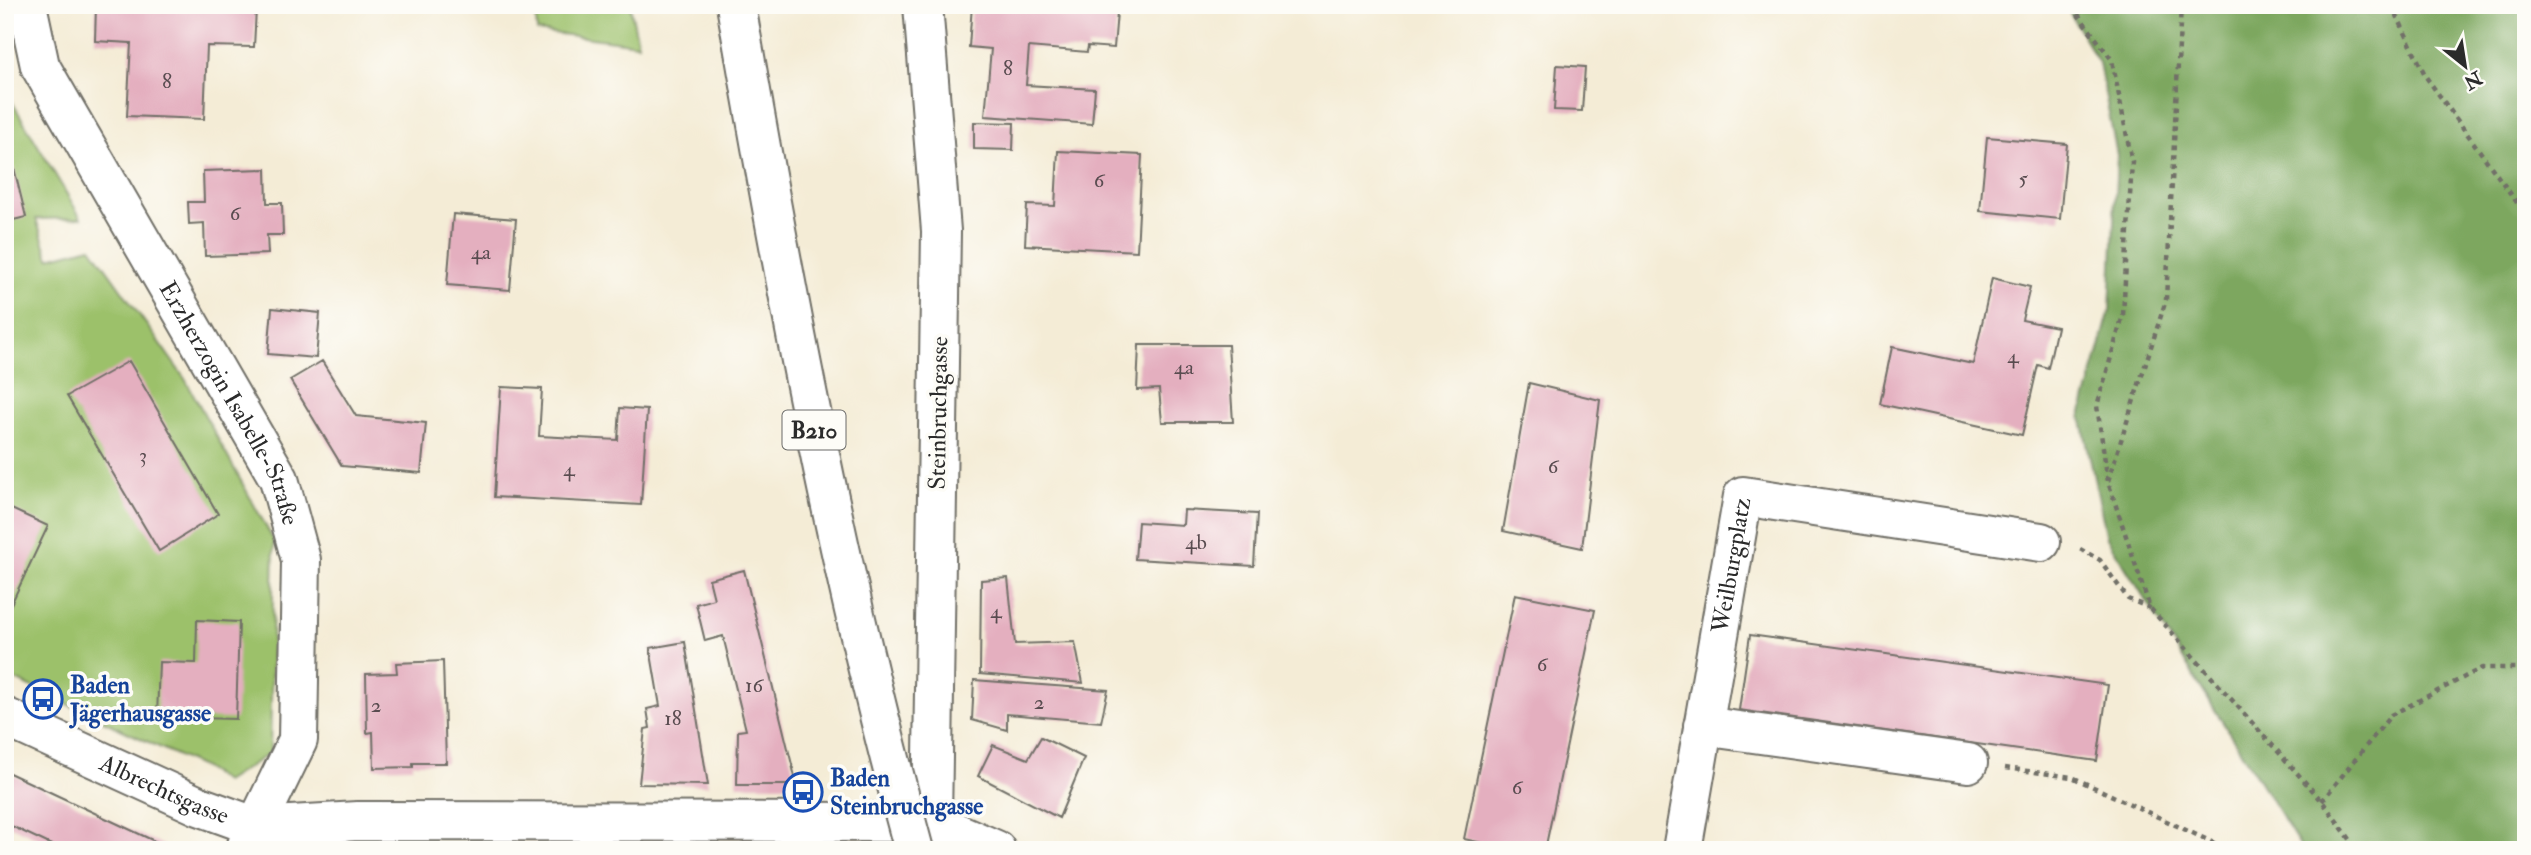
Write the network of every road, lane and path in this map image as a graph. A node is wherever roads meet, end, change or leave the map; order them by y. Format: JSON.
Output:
{"nodes":[{"id":1,"x":27,"y":5,"type":"edge"},
{"id":2,"x":736,"y":5,"type":"edge"},
{"id":3,"x":923,"y":5,"type":"edge"},
{"id":4,"x":2181,"y":5,"type":"edge"},
{"id":5,"x":2392,"y":5,"type":"edge"},
{"id":6,"x":2074,"y":7,"type":"edge"},
{"id":7,"x":2526,"y":215,"type":"edge"},
{"id":8,"x":2108,"y":482,"type":"junction"},
{"id":9,"x":2056,"y":543,"type":"joint"},
{"id":10,"x":2150,"y":608,"type":"junction"},
{"id":11,"x":2526,"y":668,"type":"edge"},
{"id":12,"x":5,"y":718,"type":"edge"},
{"id":13,"x":1703,"y":726,"type":"junction"},
{"id":14,"x":1968,"y":763,"type":"joint"},
{"id":15,"x":2322,"y":801,"type":"junction"},
{"id":16,"x":923,"y":836,"type":"edge"},
{"id":17,"x":251,"y":838,"type":"edge"},
{"id":18,"x":996,"y":850,"type":"edge"},
{"id":19,"x":1682,"y":850,"type":"edge"},
{"id":20,"x":2229,"y":850,"type":"edge"},
{"id":21,"x":2358,"y":850,"type":"edge"}],
"edges":[{"from":1,"to":17,"type":"street","name":"Erzherzogin Isabelle-Straße"},
{"from":2,"to":16,"type":"street","number":"B210","bridge":true},
{"from":3,"to":16,"type":"street","name":"Steinbruchgasse"},
{"from":4,"to":8,"type":"path"},
{"from":5,"to":7,"type":"path"},
{"from":6,"to":8,"type":"path"},
{"from":8,"to":10,"type":"path"},
{"from":9,"to":10,"type":"path"},
{"from":9,"to":13,"type":"street","name":"Weilburgplatz"},
{"from":10,"to":15,"type":"path"},
{"from":11,"to":15,"type":"path"},
{"from":12,"to":17,"type":"street","name":"Albrechtsgasse"},
{"from":13,"to":14,"type":"street"},
{"from":13,"to":19,"type":"street","name":"Weilburgplatz"},
{"from":14,"to":20,"type":"path"},
{"from":15,"to":21,"type":"path"},
{"from":16,"to":17,"type":"street","name":"Albrechtsgasse"},
{"from":16,"to":18,"type":"street","name":"Albrechtsgasse"}]}
